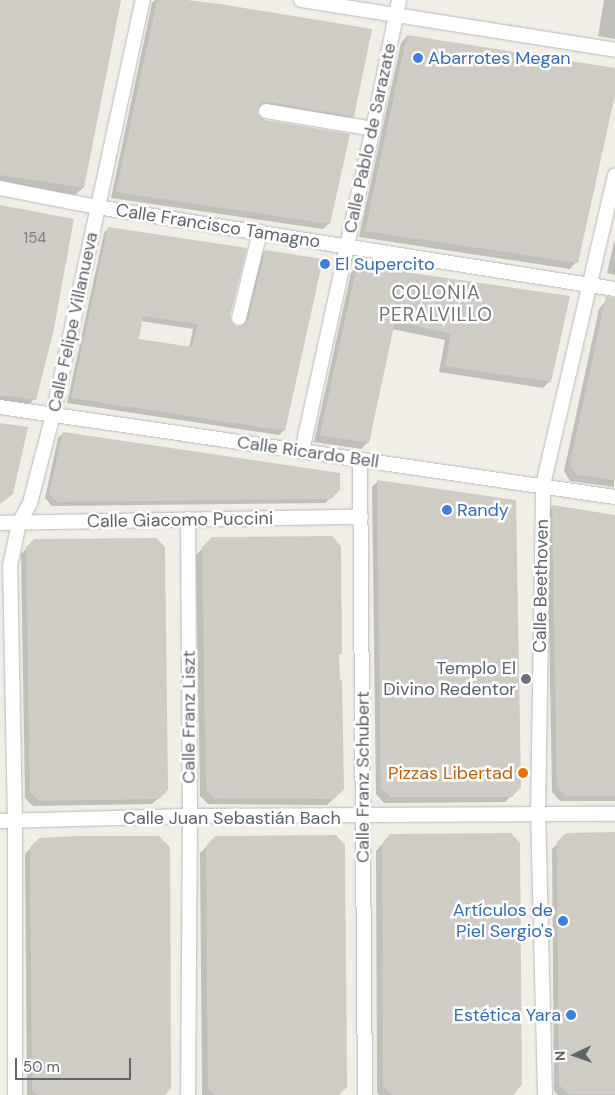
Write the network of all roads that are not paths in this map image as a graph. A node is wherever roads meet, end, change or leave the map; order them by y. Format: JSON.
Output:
{"nodes":[{"id":1,"x":143,"y":0,"type":"edge"},
{"id":2,"x":301,"y":0,"type":"edge"},
{"id":3,"x":399,"y":0,"type":"edge"},
{"id":4,"x":396,"y":14,"type":"junction"},
{"id":5,"x":615,"y":50,"type":"edge"},
{"id":6,"x":266,"y":111,"type":"dead end"},
{"id":7,"x":373,"y":129,"type":"junction"},
{"id":8,"x":615,"y":175,"type":"edge"},
{"id":9,"x":0,"y":188,"type":"edge"},
{"id":10,"x":97,"y":207,"type":"junction"},
{"id":11,"x":260,"y":232,"type":"junction"},
{"id":12,"x":348,"y":247,"type":"junction"},
{"id":13,"x":589,"y":285,"type":"junction"},
{"id":14,"x":615,"y":289,"type":"edge"},
{"id":15,"x":239,"y":318,"type":"dead end"},
{"id":16,"x":0,"y":407,"type":"edge"},
{"id":17,"x":53,"y":415,"type":"junction"},
{"id":18,"x":302,"y":451,"type":"junction"},
{"id":19,"x":360,"y":460,"type":"junction"},
{"id":20,"x":543,"y":485,"type":"junction"},
{"id":21,"x":615,"y":497,"type":"edge"},
{"id":22,"x":361,"y":517,"type":"junction"},
{"id":23,"x":188,"y":519,"type":"junction"},
{"id":24,"x":0,"y":523,"type":"edge"},
{"id":25,"x":19,"y":523,"type":"junction"},
{"id":26,"x":615,"y":814,"type":"edge"},
{"id":27,"x":190,"y":816,"type":"junction"},
{"id":28,"x":538,"y":816,"type":"junction"},
{"id":29,"x":363,"y":817,"type":"junction"},
{"id":30,"x":0,"y":821,"type":"edge"},
{"id":31,"x":15,"y":821,"type":"junction"},
{"id":32,"x":15,"y":1095,"type":"edge"},
{"id":33,"x":188,"y":1095,"type":"edge"},
{"id":34,"x":365,"y":1095,"type":"edge"},
{"id":35,"x":545,"y":1095,"type":"edge"}],
"edges":[{"from":1,"to":10,"type":"street","name":"Calle Felipe Villanueva"},
{"from":2,"to":4,"type":"street"},
{"from":3,"to":4,"type":"street","name":"Calle Pablo de Sarazate"},
{"from":4,"to":5,"type":"street"},
{"from":4,"to":7,"type":"street","name":"Calle Pablo de Sarazate"},
{"from":6,"to":7,"type":"street"},
{"from":7,"to":12,"type":"street","name":"Calle Pablo de Sarazate"},
{"from":8,"to":13,"type":"street","name":"Calle Beethoven"},
{"from":9,"to":10,"type":"street","name":"Calle Francisco Tamagno"},
{"from":10,"to":11,"type":"street","name":"Calle Francisco Tamagno"},
{"from":10,"to":17,"type":"street","name":"Calle Felipe Villanueva"},
{"from":11,"to":12,"type":"street","name":"Calle Francisco Tamagno"},
{"from":11,"to":15,"type":"street"},
{"from":12,"to":13,"type":"street","name":"Calle Francisco Tamagno"},
{"from":12,"to":18,"type":"street","name":"Calle Pablo de Sarazate"},
{"from":13,"to":14,"type":"street","name":"Calle Francisco Tamagno"},
{"from":13,"to":20,"type":"street","name":"Calle Beethoven"},
{"from":16,"to":17,"type":"street","name":"Calle Ricardo Bell"},
{"from":17,"to":18,"type":"street","name":"Calle Ricardo Bell"},
{"from":17,"to":25,"type":"street","name":"Calle Felipe Villanueva"},
{"from":18,"to":19,"type":"street","name":"Calle Ricardo Bell"},
{"from":19,"to":20,"type":"street","name":"Calle Ricardo Bell"},
{"from":19,"to":22,"type":"street","name":"Calle Franz Schubert"},
{"from":20,"to":21,"type":"street","name":"Calle Ricardo Bell"},
{"from":20,"to":28,"type":"street","name":"Calle Beethoven"},
{"from":22,"to":23,"type":"street","name":"Calle Giacomo Puccini"},
{"from":22,"to":29,"type":"street","name":"Calle Franz Schubert"},
{"from":23,"to":25,"type":"street","name":"Calle Giacomo Puccini"},
{"from":23,"to":27,"type":"street","name":"Calle Franz Liszt"},
{"from":24,"to":25,"type":"street","name":"Calle Giacomo Puccini"},
{"from":25,"to":31,"type":"street","name":"Calle Felipe Villanueva"},
{"from":26,"to":28,"type":"street","name":"Calle Juan Sebastián Bach"},
{"from":27,"to":29,"type":"street","name":"Calle Juan Sebastián Bach"},
{"from":27,"to":31,"type":"street","name":"Calle Juan Sebastián Bach"},
{"from":27,"to":33,"type":"street","name":"Calle Franz Liszt"},
{"from":28,"to":29,"type":"street","name":"Calle Juan Sebastián Bach"},
{"from":28,"to":35,"type":"street","name":"Calle Beethoven"},
{"from":29,"to":34,"type":"street","name":"Calle Franz Schubert"},
{"from":30,"to":31,"type":"street","name":"Calle Juan Sebastián Bach"},
{"from":31,"to":32,"type":"street","name":"Calle Felipe Villanueva"}]}
